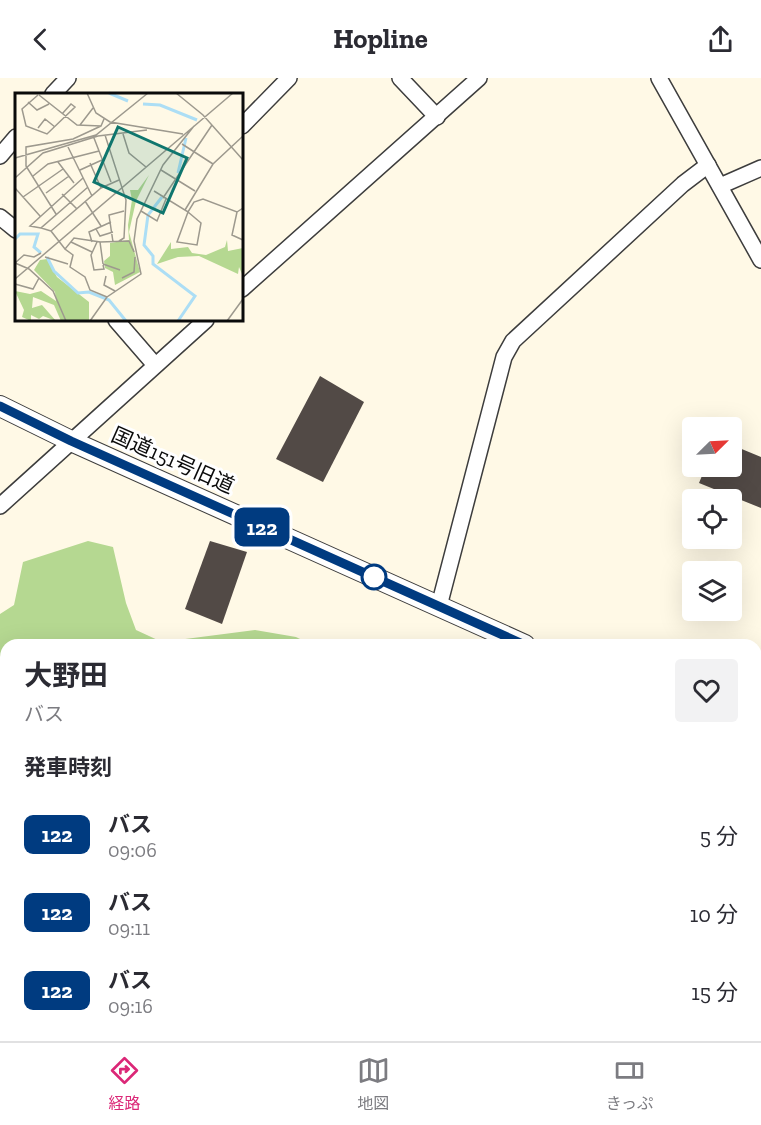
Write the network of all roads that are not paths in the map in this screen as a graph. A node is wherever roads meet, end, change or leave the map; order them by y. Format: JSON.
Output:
{"nodes":[{"id":1,"x":68,"y":78,"type":"edge"},
{"id":2,"x":289,"y":78,"type":"edge"},
{"id":3,"x":400,"y":78,"type":"edge"},
{"id":4,"x":479,"y":78,"type":"edge"},
{"id":5,"x":659,"y":78,"type":"edge"},
{"id":6,"x":54,"y":93,"type":"edge"},
{"id":7,"x":437,"y":117,"type":"junction"},
{"id":8,"x":243,"y":125,"type":"edge"},
{"id":9,"x":15,"y":138,"type":"edge"},
{"id":10,"x":0,"y":156,"type":"edge"},
{"id":11,"x":708,"y":165,"type":"junction"},
{"id":12,"x":761,"y":168,"type":"edge"},
{"id":13,"x":720,"y":186,"type":"junction"},
{"id":14,"x":0,"y":217,"type":"edge"},
{"id":15,"x":15,"y":229,"type":"edge"},
{"id":16,"x":761,"y":260,"type":"edge"},
{"id":17,"x":243,"y":288,"type":"edge"},
{"id":18,"x":117,"y":321,"type":"edge"},
{"id":19,"x":205,"y":321,"type":"edge"},
{"id":20,"x":155,"y":365,"type":"junction"},
{"id":21,"x":0,"y":406,"type":"edge"},
{"id":22,"x":71,"y":441,"type":"junction"},
{"id":23,"x":0,"y":506,"type":"edge"},
{"id":24,"x":439,"y":606,"type":"junction"},
{"id":25,"x":512,"y":639,"type":"edge"}],
"edges":[{"from":1,"to":6,"type":"street"},
{"from":2,"to":8,"type":"street"},
{"from":3,"to":7,"type":"street"},
{"from":4,"to":7,"type":"street"},
{"from":5,"to":11,"type":"street"},
{"from":7,"to":17,"type":"street"},
{"from":9,"to":10,"type":"street"},
{"from":11,"to":13,"type":"street"},
{"from":11,"to":24,"type":"street"},
{"from":12,"to":13,"type":"street"},
{"from":13,"to":16,"type":"street"},
{"from":14,"to":15,"type":"street"},
{"from":18,"to":20,"type":"street"},
{"from":19,"to":20,"type":"street"},
{"from":20,"to":22,"type":"street"},
{"from":21,"to":22,"type":"street","name":"国道151号旧道"},
{"from":22,"to":23,"type":"street"},
{"from":22,"to":24,"type":"street","name":"国道151号旧道"},
{"from":24,"to":25,"type":"street","name":"国道151号旧道"}]}
